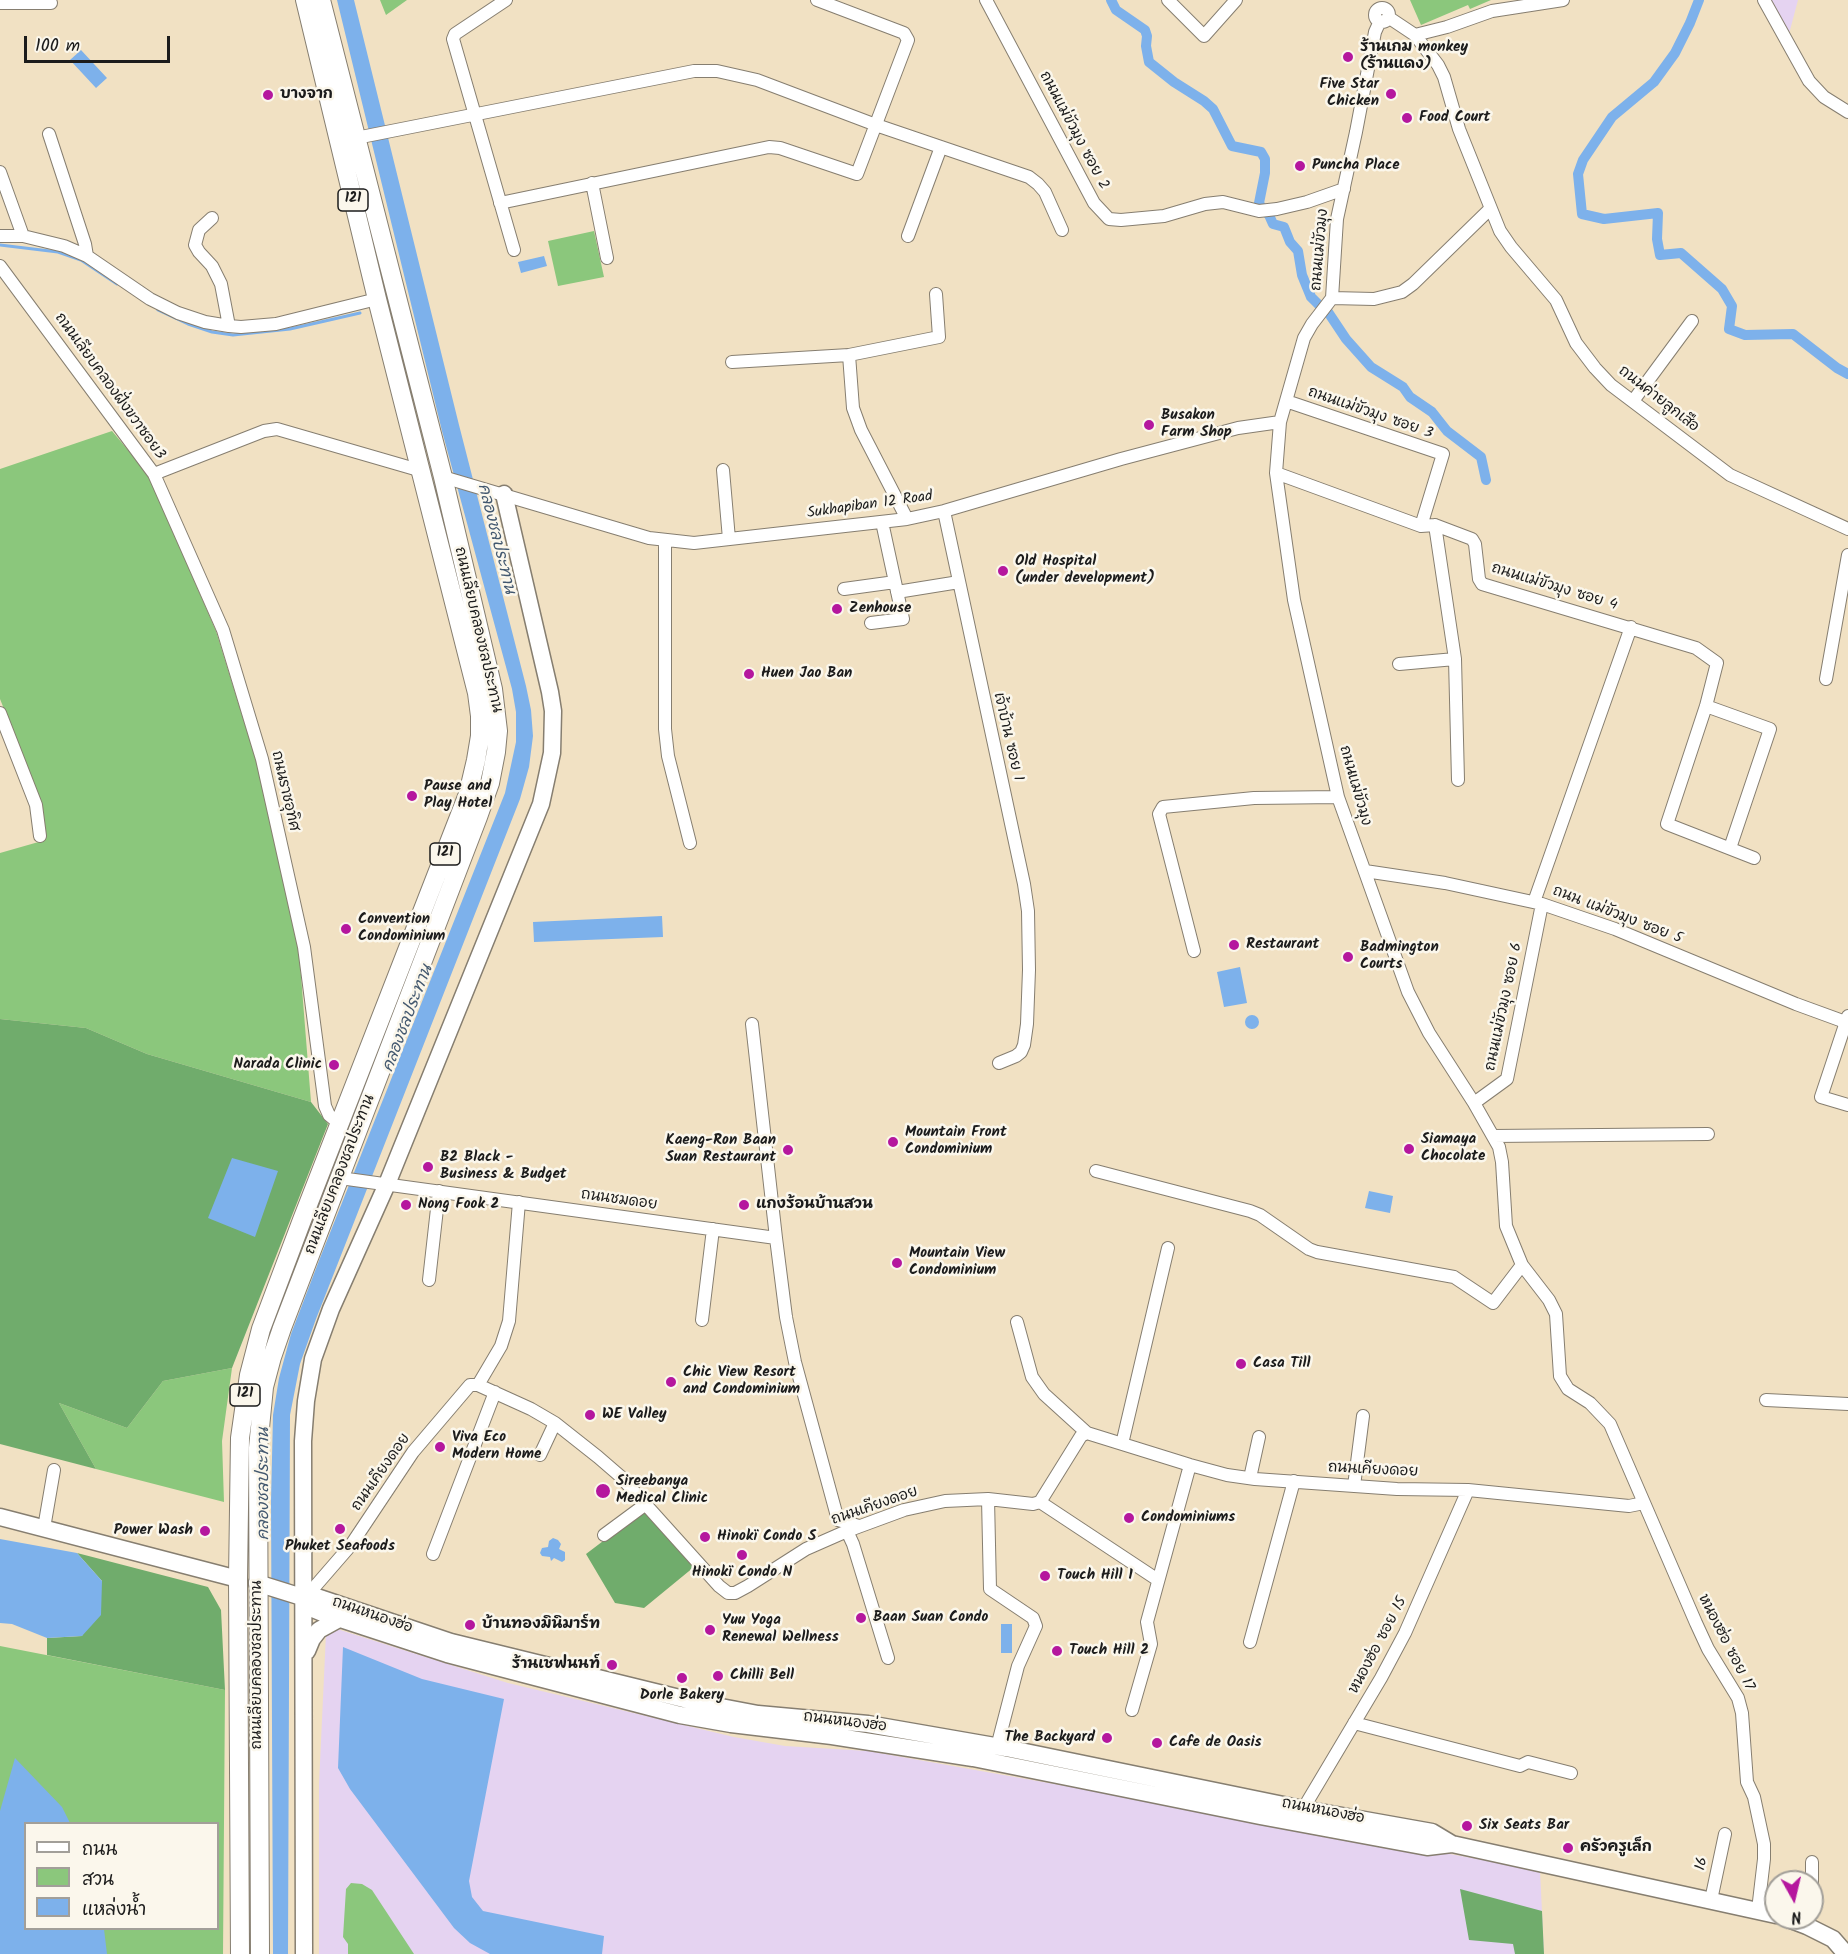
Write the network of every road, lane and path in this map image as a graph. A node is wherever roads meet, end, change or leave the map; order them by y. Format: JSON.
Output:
{"nodes":[{"id":1,"x":305,"y":0,"type":"edge"},
{"id":2,"x":321,"y":0,"type":"edge"},
{"id":3,"x":506,"y":0,"type":"edge"},
{"id":4,"x":817,"y":0,"type":"edge"},
{"id":5,"x":986,"y":0,"type":"edge"},
{"id":6,"x":1168,"y":0,"type":"edge"},
{"id":7,"x":1236,"y":0,"type":"edge"},
{"id":8,"x":1563,"y":0,"type":"edge"},
{"id":9,"x":1764,"y":0,"type":"edge"},
{"id":10,"x":0,"y":3,"type":"edge"},
{"id":11,"x":51,"y":3,"type":"dead end"},
{"id":12,"x":1380,"y":12,"type":"edge"},
{"id":13,"x":1415,"y":35,"type":"junction"},
{"id":14,"x":1848,"y":112,"type":"edge"},
{"id":15,"x":474,"y":113,"type":"junction"},
{"id":16,"x":876,"y":125,"type":"junction"},
{"id":17,"x":49,"y":134,"type":"dead end"},
{"id":18,"x":356,"y":138,"type":"junction"},
{"id":19,"x":941,"y":147,"type":"junction"},
{"id":20,"x":0,"y":172,"type":"edge"},
{"id":21,"x":592,"y":183,"type":"junction"},
{"id":22,"x":1344,"y":189,"type":"junction"},
{"id":23,"x":500,"y":203,"type":"junction"},
{"id":24,"x":1490,"y":208,"type":"junction"},
{"id":25,"x":212,"y":218,"type":"dead end"},
{"id":26,"x":1062,"y":230,"type":"dead end"},
{"id":27,"x":0,"y":236,"type":"edge"},
{"id":28,"x":23,"y":236,"type":"junction"},
{"id":29,"x":908,"y":236,"type":"dead end"},
{"id":30,"x":514,"y":250,"type":"dead end"},
{"id":31,"x":87,"y":256,"type":"junction"},
{"id":32,"x":607,"y":258,"type":"dead end"},
{"id":33,"x":0,"y":266,"type":"edge"},
{"id":34,"x":936,"y":294,"type":"dead end"},
{"id":35,"x":1332,"y":298,"type":"junction"},
{"id":36,"x":377,"y":299,"type":"junction"},
{"id":37,"x":1692,"y":321,"type":"dead end"},
{"id":38,"x":229,"y":326,"type":"junction"},
{"id":39,"x":849,"y":355,"type":"junction"},
{"id":40,"x":732,"y":362,"type":"dead end"},
{"id":41,"x":1286,"y":400,"type":"junction"},
{"id":42,"x":1633,"y":401,"type":"junction"},
{"id":43,"x":424,"y":403,"type":"junction"},
{"id":44,"x":1280,"y":422,"type":"junction"},
{"id":45,"x":420,"y":464,"type":"junction"},
{"id":46,"x":723,"y":470,"type":"dead end"},
{"id":47,"x":154,"y":474,"type":"junction"},
{"id":48,"x":1276,"y":474,"type":"junction"},
{"id":49,"x":443,"y":477,"type":"junction"},
{"id":50,"x":500,"y":493,"type":"junction"},
{"id":51,"x":441,"y":507,"type":"junction"},
{"id":52,"x":944,"y":511,"type":"junction"},
{"id":53,"x":907,"y":519,"type":"junction"},
{"id":54,"x":882,"y":522,"type":"junction"},
{"id":55,"x":1421,"y":525,"type":"junction"},
{"id":56,"x":1435,"y":525,"type":"junction"},
{"id":57,"x":1848,"y":529,"type":"edge"},
{"id":58,"x":729,"y":539,"type":"junction"},
{"id":59,"x":665,"y":541,"type":"junction"},
{"id":60,"x":1848,"y":555,"type":"edge"},
{"id":61,"x":959,"y":582,"type":"junction"},
{"id":62,"x":896,"y":587,"type":"junction"},
{"id":63,"x":844,"y":589,"type":"dead end"},
{"id":64,"x":871,"y":623,"type":"dead end"},
{"id":65,"x":1631,"y":627,"type":"junction"},
{"id":66,"x":1455,"y":659,"type":"junction"},
{"id":67,"x":1399,"y":664,"type":"dead end"},
{"id":68,"x":1826,"y":680,"type":"dead end"},
{"id":69,"x":1707,"y":706,"type":"junction"},
{"id":70,"x":0,"y":713,"type":"edge"},
{"id":71,"x":1458,"y":780,"type":"dead end"},
{"id":72,"x":1338,"y":797,"type":"junction"},
{"id":73,"x":39,"y":836,"type":"dead end"},
{"id":74,"x":690,"y":843,"type":"dead end"},
{"id":75,"x":1730,"y":848,"type":"junction"},
{"id":76,"x":1754,"y":858,"type":"dead end"},
{"id":77,"x":1365,"y":871,"type":"junction"},
{"id":78,"x":1538,"y":903,"type":"junction"},
{"id":79,"x":1194,"y":951,"type":"dead end"},
{"id":80,"x":1847,"y":1020,"type":"edge"},
{"id":81,"x":752,"y":1024,"type":"dead end"},
{"id":82,"x":999,"y":1063,"type":"dead end"},
{"id":83,"x":1474,"y":1103,"type":"junction"},
{"id":84,"x":1848,"y":1105,"type":"edge"},
{"id":85,"x":340,"y":1124,"type":"junction"},
{"id":86,"x":358,"y":1131,"type":"junction"},
{"id":87,"x":1708,"y":1134,"type":"dead end"},
{"id":88,"x":1493,"y":1136,"type":"junction"},
{"id":89,"x":1096,"y":1171,"type":"dead end"},
{"id":90,"x":340,"y":1178,"type":"junction"},
{"id":91,"x":387,"y":1184,"type":"junction"},
{"id":92,"x":440,"y":1191,"type":"junction"},
{"id":93,"x":519,"y":1202,"type":"junction"},
{"id":94,"x":713,"y":1229,"type":"junction"},
{"id":95,"x":776,"y":1238,"type":"junction"},
{"id":96,"x":1168,"y":1248,"type":"dead end"},
{"id":97,"x":1522,"y":1265,"type":"junction"},
{"id":98,"x":429,"y":1280,"type":"dead end"},
{"id":99,"x":702,"y":1320,"type":"dead end"},
{"id":100,"x":1017,"y":1322,"type":"dead end"},
{"id":101,"x":478,"y":1385,"type":"junction"},
{"id":102,"x":495,"y":1392,"type":"junction"},
{"id":103,"x":1766,"y":1400,"type":"dead end"},
{"id":104,"x":1848,"y":1404,"type":"edge"},
{"id":105,"x":1363,"y":1416,"type":"dead end"},
{"id":106,"x":555,"y":1423,"type":"junction"},
{"id":107,"x":1087,"y":1433,"type":"junction"},
{"id":108,"x":1259,"y":1437,"type":"dead end"},
{"id":109,"x":1122,"y":1444,"type":"junction"},
{"id":110,"x":540,"y":1455,"type":"dead end"},
{"id":111,"x":1190,"y":1465,"type":"junction"},
{"id":112,"x":54,"y":1470,"type":"dead end"},
{"id":113,"x":1250,"y":1478,"type":"junction"},
{"id":114,"x":1294,"y":1481,"type":"junction"},
{"id":115,"x":1354,"y":1486,"type":"junction"},
{"id":116,"x":1468,"y":1490,"type":"junction"},
{"id":117,"x":987,"y":1499,"type":"junction"},
{"id":118,"x":1040,"y":1502,"type":"junction"},
{"id":119,"x":1644,"y":1503,"type":"junction"},
{"id":120,"x":646,"y":1504,"type":"junction"},
{"id":121,"x":0,"y":1517,"type":"edge"},
{"id":122,"x":860,"y":1527,"type":"junction"},
{"id":123,"x":44,"y":1528,"type":"junction"},
{"id":124,"x":847,"y":1531,"type":"junction"},
{"id":125,"x":604,"y":1535,"type":"dead end"},
{"id":126,"x":433,"y":1554,"type":"dead end"},
{"id":127,"x":238,"y":1579,"type":"junction"},
{"id":128,"x":1158,"y":1580,"type":"junction"},
{"id":129,"x":257,"y":1583,"type":"junction"},
{"id":130,"x":304,"y":1598,"type":"junction"},
{"id":131,"x":339,"y":1619,"type":"junction"},
{"id":132,"x":1250,"y":1642,"type":"dead end"},
{"id":133,"x":304,"y":1658,"type":"junction"},
{"id":134,"x":888,"y":1658,"type":"dead end"},
{"id":135,"x":681,"y":1707,"type":"junction"},
{"id":136,"x":1132,"y":1710,"type":"dead end"},
{"id":137,"x":1354,"y":1723,"type":"junction"},
{"id":138,"x":990,"y":1753,"type":"junction"},
{"id":139,"x":1571,"y":1773,"type":"dead end"},
{"id":140,"x":1244,"y":1805,"type":"junction"},
{"id":141,"x":1303,"y":1809,"type":"junction"},
{"id":142,"x":1725,"y":1834,"type":"dead end"},
{"id":143,"x":1452,"y":1844,"type":"junction"},
{"id":144,"x":1812,"y":1862,"type":"dead end"},
{"id":145,"x":1812,"y":1870,"type":"edge"},
{"id":146,"x":1711,"y":1900,"type":"junction"},
{"id":147,"x":1758,"y":1910,"type":"junction"},
{"id":148,"x":1764,"y":1912,"type":"edge"},
{"id":149,"x":1820,"y":1930,"type":"edge"},
{"id":150,"x":240,"y":1954,"type":"edge"},
{"id":151,"x":260,"y":1954,"type":"edge"},
{"id":152,"x":304,"y":1954,"type":"edge"},
{"id":153,"x":1846,"y":1954,"type":"edge"}],
"edges":[{"from":1,"to":36,"type":"main road","name":"ถนนเลียบคลองชลประทาน","number":"121"},
{"from":2,"to":18,"type":"main road","name":"ถนนเลียบคลองชลประทาน","number":"121"},
{"from":3,"to":15,"type":"street"},
{"from":4,"to":16,"type":"street"},
{"from":5,"to":22,"type":"street","name":"ถนนแม่ขัวมุง ซอย 2"},
{"from":6,"to":7,"type":"street"},
{"from":8,"to":13,"type":"street"},
{"from":9,"to":14,"type":"street"},
{"from":10,"to":11,"type":"street"},
{"from":12,"to":13,"type":"street","name":"ถนนค่ายลูกเสือ"},
{"from":12,"to":22,"type":"street","name":"ถนนแม่ขัวมุง"},
{"from":13,"to":24,"type":"street","name":"ถนนค่ายลูกเสือ"},
{"from":15,"to":16,"type":"street"},
{"from":15,"to":18,"type":"street"},
{"from":15,"to":23,"type":"street"},
{"from":16,"to":19,"type":"street"},
{"from":16,"to":21,"type":"street"},
{"from":17,"to":31,"type":"street"},
{"from":18,"to":43,"type":"main road","name":"ถนนเลียบคลองชลประทาน","number":"121"},
{"from":19,"to":26,"type":"street"},
{"from":19,"to":29,"type":"street"},
{"from":20,"to":28,"type":"street"},
{"from":21,"to":23,"type":"street"},
{"from":21,"to":32,"type":"street"},
{"from":22,"to":35,"type":"street","name":"ถนนแม่ขัวมุง"},
{"from":23,"to":30,"type":"street"},
{"from":24,"to":35,"type":"street"},
{"from":24,"to":42,"type":"street","name":"ถนนค่ายลูกเสือ"},
{"from":25,"to":38,"type":"street"},
{"from":27,"to":28,"type":"street"},
{"from":28,"to":31,"type":"street"},
{"from":31,"to":38,"type":"street"},
{"from":33,"to":47,"type":"street","name":"ถนนเลียบคลองฝั่งขวาซอย3"},
{"from":34,"to":39,"type":"street"},
{"from":35,"to":41,"type":"street","name":"ถนนแม่ขัวมุง"},
{"from":36,"to":38,"type":"street"},
{"from":36,"to":45,"type":"main road","name":"ถนนเลียบคลองชลประทาน","number":"121"},
{"from":37,"to":42,"type":"street"},
{"from":39,"to":40,"type":"street"},
{"from":39,"to":53,"type":"street"},
{"from":41,"to":44,"type":"street","name":"ถนนแม่ขัวมุง"},
{"from":41,"to":55,"type":"street","name":"ถนนแม่ขัวมุง ซอย 3"},
{"from":42,"to":57,"type":"street","name":"ถนนค่ายลูกเสือ"},
{"from":43,"to":45,"type":"main road"},
{"from":43,"to":49,"type":"main road","name":"ถนนเลียบคลองชลประทาน","number":"121"},
{"from":44,"to":48,"type":"street","name":"ถนนแม่ขัวมุง"},
{"from":44,"to":52,"type":"street","name":"Sukhapiban 12 Road"},
{"from":45,"to":47,"type":"street","name":"ถนนเลียบคลองฝั่งขวาซอย3"},
{"from":45,"to":51,"type":"main road","name":"ถนนเลียบคลองชลประทาน","number":"121"},
{"from":46,"to":58,"type":"street"},
{"from":47,"to":85,"type":"street","name":"ถนนราชอุทิศ"},
{"from":48,"to":55,"type":"street","name":"ถนนแม่ขัวมุง ซอย 4"},
{"from":48,"to":72,"type":"street","name":"ถนนแม่ขัวมุง"},
{"from":49,"to":50,"type":"street","name":"Sukhapiban 12 Road"},
{"from":49,"to":51,"type":"main road","name":"ถนนเลียบคลองชลประทาน","number":"121"},
{"from":50,"to":59,"type":"street","name":"Sukhapiban 12 Road"},
{"from":50,"to":91,"type":"street"},
{"from":51,"to":85,"type":"main road","name":"ถนนเลียบคลองชลประทาน","number":"121"},
{"from":51,"to":86,"type":"main road","name":"ถนนเลียบคลองชลประทาน","number":"121"},
{"from":52,"to":53,"type":"street","name":"Sukhapiban 12 Road"},
{"from":52,"to":61,"type":"street","name":"เจ้าบ้าน ซอย 1"},
{"from":53,"to":54,"type":"street","name":"Sukhapiban 12 Road"},
{"from":54,"to":58,"type":"street","name":"Sukhapiban 12 Road"},
{"from":54,"to":62,"type":"street"},
{"from":55,"to":56,"type":"street","name":"ถนนแม่ขัวมุง ซอย 4"},
{"from":56,"to":65,"type":"street","name":"ถนนแม่ขัวมุง ซอย 4"},
{"from":56,"to":66,"type":"street"},
{"from":58,"to":59,"type":"street","name":"Sukhapiban 12 Road"},
{"from":59,"to":74,"type":"street"},
{"from":60,"to":68,"type":"street"},
{"from":61,"to":62,"type":"street"},
{"from":61,"to":82,"type":"street","name":"เจ้าบ้าน ซอย 1"},
{"from":62,"to":63,"type":"street"},
{"from":62,"to":64,"type":"street"},
{"from":65,"to":69,"type":"street","name":"ถนนแม่ขัวมุง ซอย 4"},
{"from":65,"to":78,"type":"street","name":"ถนนแม่ขัวมุง ซอย 6"},
{"from":66,"to":67,"type":"street"},
{"from":66,"to":71,"type":"street"},
{"from":69,"to":75,"type":"street"},
{"from":69,"to":75,"type":"street"},
{"from":70,"to":73,"type":"street"},
{"from":72,"to":77,"type":"street","name":"ถนนแม่ขัวมุง"},
{"from":72,"to":79,"type":"street"},
{"from":75,"to":76,"type":"street"},
{"from":77,"to":78,"type":"street","name":"ถนน แม่ขัวมุง ซอย 5"},
{"from":77,"to":83,"type":"street","name":"ถนนแม่ขัวมุง"},
{"from":78,"to":80,"type":"street","name":"ถนน แม่ขัวมุง ซอย 5"},
{"from":78,"to":83,"type":"street","name":"ถนนแม่ขัวมุง ซอย 6"},
{"from":80,"to":84,"type":"street"},
{"from":81,"to":95,"type":"street"},
{"from":83,"to":88,"type":"street","name":"ถนนแม่ขัวมุง"},
{"from":85,"to":86,"type":"main road"},
{"from":85,"to":127,"type":"main road","name":"ถนนเลียบคลองชลประทาน","number":"121"},
{"from":86,"to":90,"type":"main road","name":"ถนนเลียบคลองชลประทาน","number":"121"},
{"from":87,"to":88,"type":"street"},
{"from":88,"to":97,"type":"street","name":"ถนนแม่ขัวมุง"},
{"from":89,"to":97,"type":"street"},
{"from":90,"to":91,"type":"street","name":"ถนนชมดอย"},
{"from":90,"to":129,"type":"main road","name":"ถนนเลียบคลองชลประทาน","number":"121"},
{"from":91,"to":92,"type":"street","name":"ถนนชมดอย"},
{"from":91,"to":130,"type":"street"},
{"from":92,"to":93,"type":"street","name":"ถนนชมดอย"},
{"from":92,"to":98,"type":"street"},
{"from":93,"to":94,"type":"street","name":"ถนนชมดอย"},
{"from":93,"to":101,"type":"street"},
{"from":94,"to":95,"type":"street","name":"ถนนชมดอย"},
{"from":94,"to":99,"type":"street"},
{"from":95,"to":122,"type":"street"},
{"from":96,"to":109,"type":"street"},
{"from":97,"to":119,"type":"street","name":"ถนนแม่ขัวมุง"},
{"from":100,"to":107,"type":"street"},
{"from":101,"to":102,"type":"street","name":"ถนนเคียงดอย"},
{"from":101,"to":130,"type":"street","name":"ถนนเคียงดอย"},
{"from":102,"to":106,"type":"street","name":"ถนนเคียงดอย"},
{"from":102,"to":126,"type":"street"},
{"from":103,"to":104,"type":"street"},
{"from":105,"to":115,"type":"street"},
{"from":106,"to":110,"type":"street"},
{"from":106,"to":120,"type":"street","name":"ถนนเคียงดอย"},
{"from":107,"to":109,"type":"street","name":"ถนนเคียงดอย"},
{"from":107,"to":118,"type":"street"},
{"from":108,"to":113,"type":"street"},
{"from":109,"to":111,"type":"street","name":"ถนนเคียงดอย"},
{"from":111,"to":113,"type":"street","name":"ถนนเคียงดอย"},
{"from":111,"to":128,"type":"street"},
{"from":112,"to":123,"type":"street"},
{"from":113,"to":114,"type":"street","name":"ถนนเคียงดอย"},
{"from":114,"to":115,"type":"street","name":"ถนนเคียงดอย"},
{"from":114,"to":132,"type":"street"},
{"from":115,"to":116,"type":"street","name":"ถนนเคียงดอย"},
{"from":116,"to":119,"type":"street","name":"ถนนเคียงดอย"},
{"from":116,"to":137,"type":"street","name":"หนองฮ่อ ซอย 15"},
{"from":117,"to":118,"type":"street","name":"ถนนเคียงดอย"},
{"from":117,"to":122,"type":"street","name":"ถนนเคียงดอย"},
{"from":117,"to":138,"type":"street"},
{"from":118,"to":128,"type":"street"},
{"from":119,"to":147,"type":"street","name":"หนองฮ่อ ซอย 17"},
{"from":120,"to":124,"type":"street","name":"ถนนเคียงดอย"},
{"from":120,"to":125,"type":"street"},
{"from":121,"to":123,"type":"street"},
{"from":122,"to":124,"type":"street","name":"ถนนเคียงดอย"},
{"from":123,"to":127,"type":"street"},
{"from":124,"to":134,"type":"street"},
{"from":127,"to":129,"type":"main road"},
{"from":127,"to":150,"type":"main road","name":"ถนนเลียบคลองชลประทาน","number":"121"},
{"from":128,"to":136,"type":"street"},
{"from":129,"to":130,"type":"street"},
{"from":129,"to":151,"type":"main road","name":"ถนนเลียบคลองชลประทาน","number":"121"},
{"from":130,"to":131,"type":"street","name":"ถนนหนองฮ่อ"},
{"from":130,"to":133,"type":"street"},
{"from":130,"to":135,"type":"street","name":"ถนนหนองฮ่อ"},
{"from":131,"to":133,"type":"street"},
{"from":131,"to":135,"type":"street","name":"ถนนหนองฮ่อ"},
{"from":133,"to":152,"type":"street"},
{"from":135,"to":138,"type":"street","name":"ถนนหนองฮ่อ"},
{"from":137,"to":139,"type":"street"},
{"from":137,"to":141,"type":"street","name":"หนองฮ่อ ซอย 15"},
{"from":138,"to":140,"type":"street","name":"ถนนหนองฮ่อ"},
{"from":140,"to":141,"type":"street","name":"ถนนหนองฮ่อ"},
{"from":140,"to":143,"type":"street","name":"ถนนหนองฮ่อ"},
{"from":141,"to":143,"type":"street","name":"ถนนหนองฮ่อ"},
{"from":142,"to":146,"type":"street","name":"16"},
{"from":143,"to":146,"type":"street","name":"ถนนหนองฮ่อ"},
{"from":144,"to":145,"type":"street"},
{"from":146,"to":147,"type":"street","name":"ถนนหนองฮ่อ"},
{"from":147,"to":148,"type":"street","name":"ถนนหนองฮ่อ"},
{"from":149,"to":153,"type":"street"}]}
